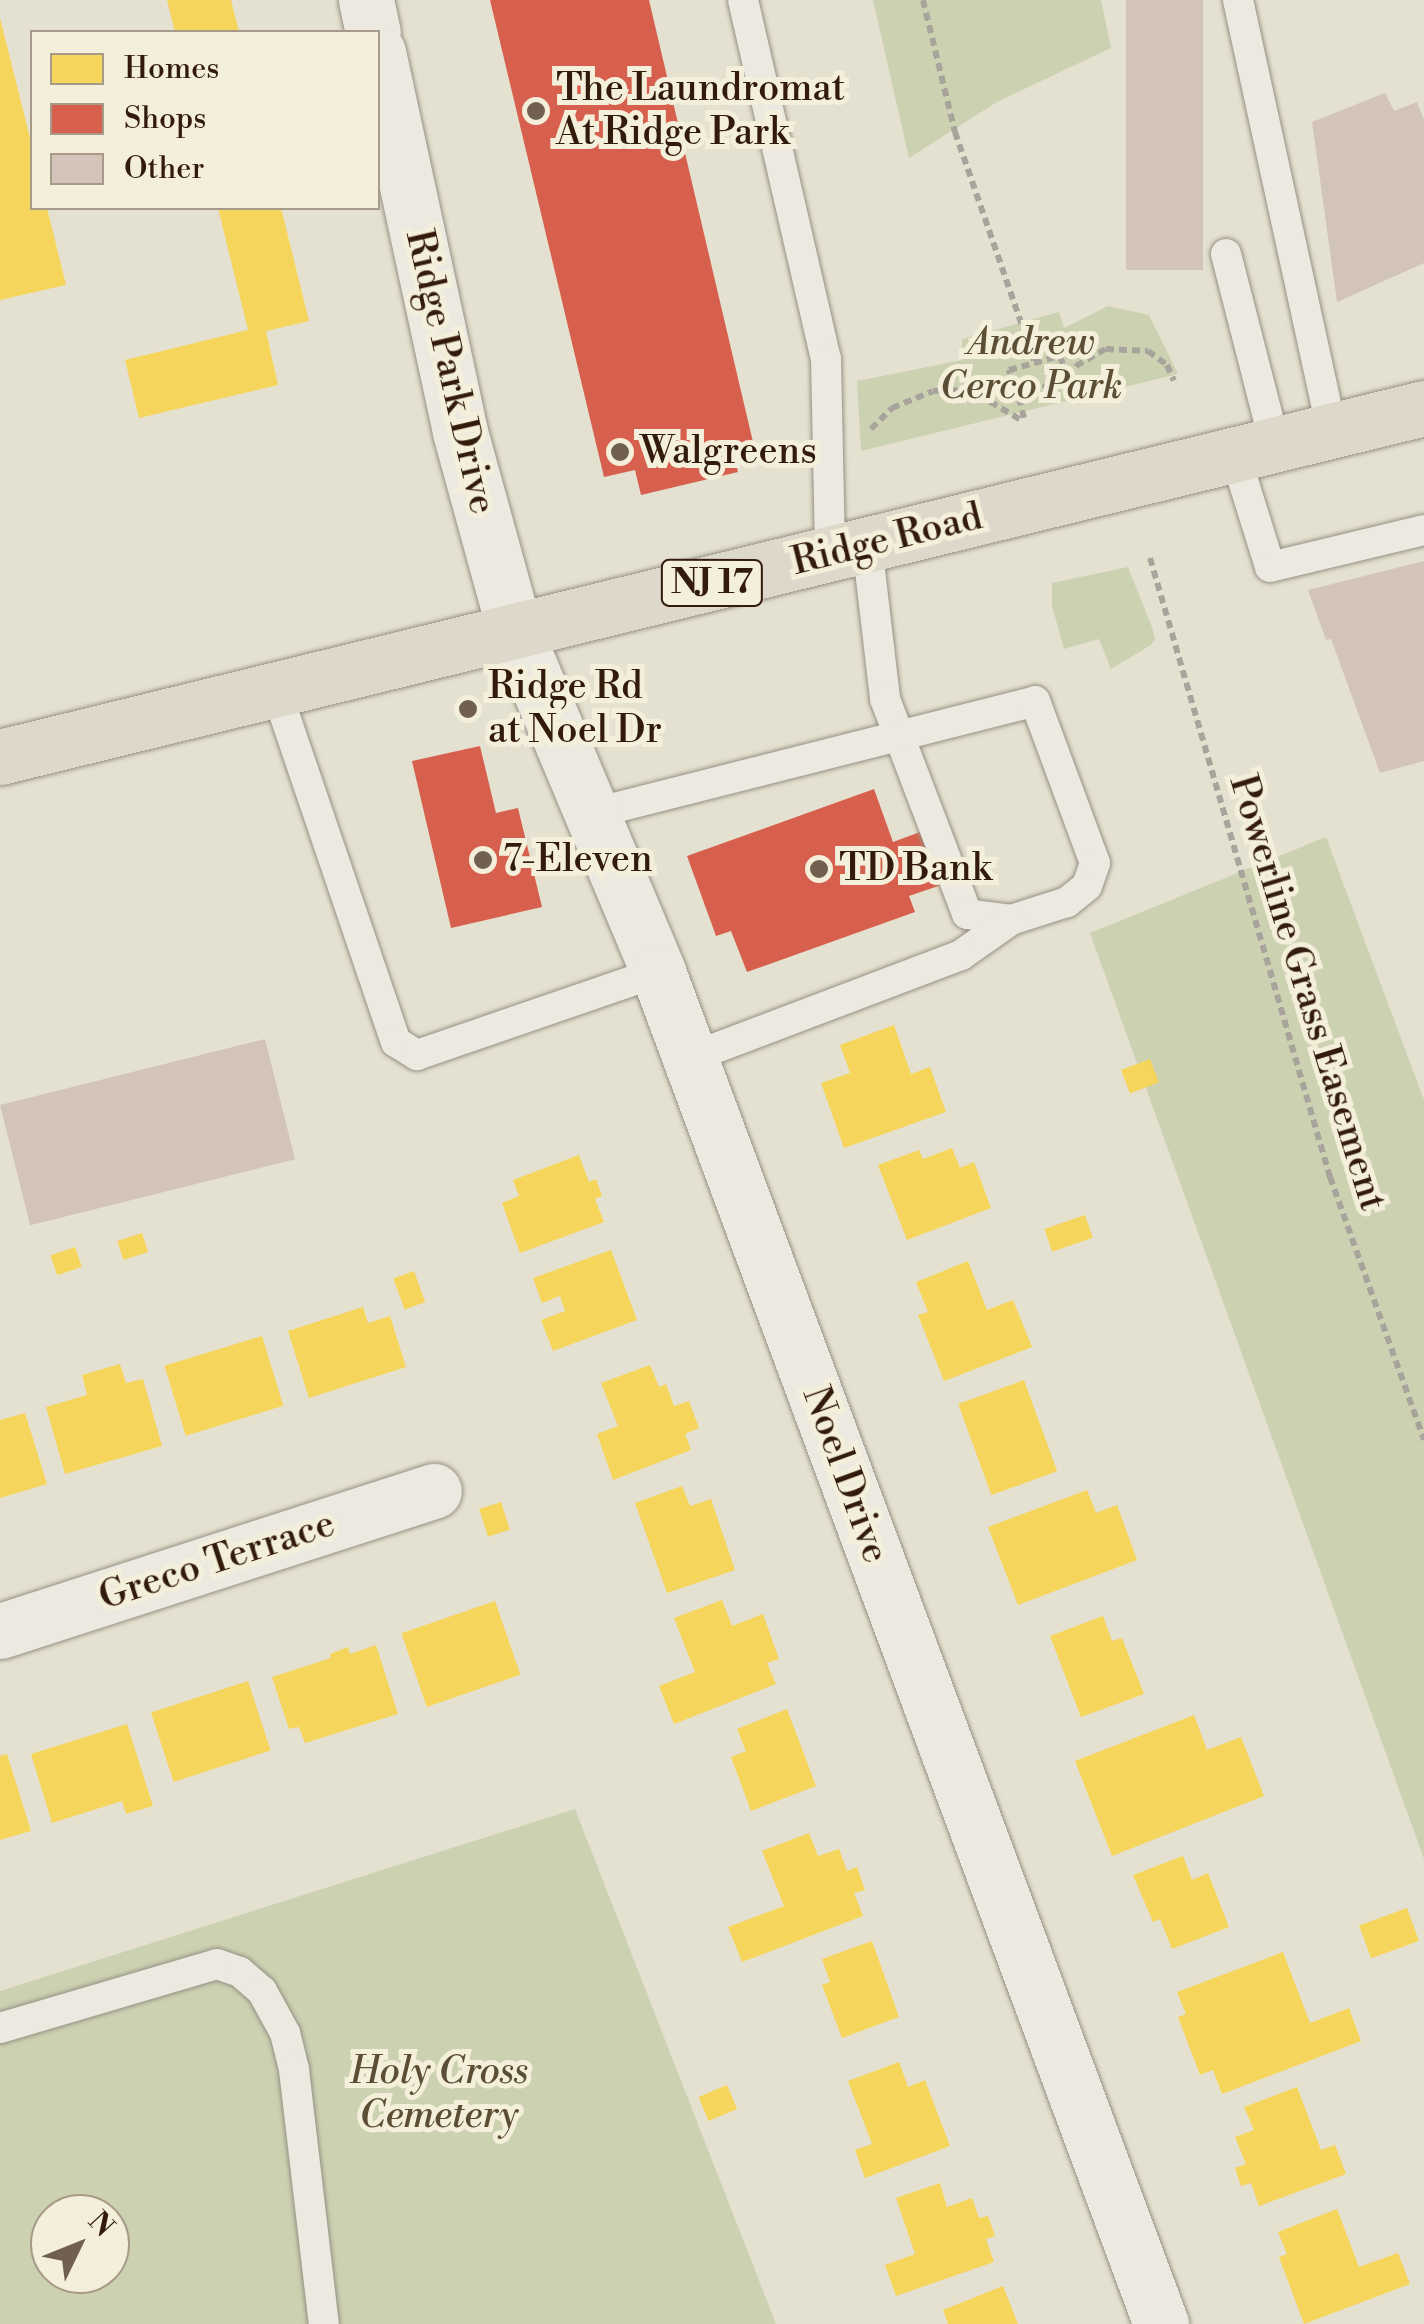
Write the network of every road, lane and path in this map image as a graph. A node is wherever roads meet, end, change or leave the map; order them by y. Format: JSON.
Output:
{"nodes":[{"id":1,"x":366,"y":0,"type":"edge"},
{"id":2,"x":742,"y":0,"type":"edge"},
{"id":3,"x":924,"y":0,"type":"edge"},
{"id":4,"x":1238,"y":0,"type":"edge"},
{"id":5,"x":373,"y":30,"type":"edge"},
{"id":6,"x":380,"y":61,"type":"edge"},
{"id":7,"x":1226,"y":254,"type":"dead end"},
{"id":8,"x":1035,"y":364,"type":"junction"},
{"id":9,"x":1068,"y":377,"type":"junction"},
{"id":10,"x":1174,"y":380,"type":"dead end"},
{"id":11,"x":1019,"y":398,"type":"junction"},
{"id":12,"x":1077,"y":405,"type":"dead end"},
{"id":13,"x":1424,"y":408,"type":"edge"},
{"id":14,"x":1332,"y":431,"type":"junction"},
{"id":15,"x":866,"y":440,"type":"dead end"},
{"id":16,"x":1255,"y":450,"type":"junction"},
{"id":17,"x":1424,"y":530,"type":"edge"},
{"id":18,"x":848,"y":549,"type":"junction"},
{"id":19,"x":1150,"y":558,"type":"dead end"},
{"id":20,"x":515,"y":632,"type":"junction"},
{"id":21,"x":276,"y":690,"type":"junction"},
{"id":22,"x":900,"y":736,"type":"junction"},
{"id":23,"x":0,"y":757,"type":"edge"},
{"id":24,"x":590,"y":814,"type":"junction"},
{"id":25,"x":967,"y":914,"type":"junction"},
{"id":26,"x":1011,"y":920,"type":"junction"},
{"id":27,"x":960,"y":955,"type":"junction"},
{"id":28,"x":658,"y":972,"type":"junction"},
{"id":29,"x":690,"y":1058,"type":"junction"},
{"id":30,"x":1424,"y":1440,"type":"edge"},
{"id":31,"x":434,"y":1490,"type":"dead end"},
{"id":32,"x":0,"y":1631,"type":"edge"},
{"id":33,"x":0,"y":2028,"type":"edge"},
{"id":34,"x":324,"y":2324,"type":"edge"},
{"id":35,"x":1161,"y":2324,"type":"edge"}],
"edges":[{"from":1,"to":5,"type":"street"},
{"from":2,"to":18,"type":"lane"},
{"from":3,"to":8,"type":"path"},
{"from":4,"to":14,"type":"lane"},
{"from":6,"to":20,"type":"street","name":"Ridge Park Drive"},
{"from":7,"to":16,"type":"lane"},
{"from":8,"to":9,"type":"path"},
{"from":8,"to":11,"type":"path"},
{"from":9,"to":10,"type":"path"},
{"from":9,"to":11,"type":"path"},
{"from":9,"to":12,"type":"path"},
{"from":11,"to":15,"type":"path"},
{"from":13,"to":14,"type":"main road","name":"Ridge Road","number":"NJ 17"},
{"from":14,"to":16,"type":"main road","name":"Ridge Road","number":"NJ 17"},
{"from":16,"to":17,"type":"lane"},
{"from":16,"to":18,"type":"main road","name":"Ridge Road","number":"NJ 17"},
{"from":18,"to":20,"type":"main road","name":"Ridge Road","number":"NJ 17"},
{"from":18,"to":22,"type":"lane"},
{"from":19,"to":30,"type":"path","name":"Powerline Grass Easement"},
{"from":20,"to":21,"type":"main road","name":"Ridge Road","number":"NJ 17"},
{"from":20,"to":24,"type":"street","name":"Noel Drive"},
{"from":21,"to":23,"type":"main road","name":"Ridge Road","number":"NJ 17"},
{"from":21,"to":28,"type":"lane"},
{"from":22,"to":24,"type":"lane"},
{"from":22,"to":25,"type":"lane"},
{"from":22,"to":26,"type":"lane"},
{"from":24,"to":28,"type":"street","name":"Noel Drive"},
{"from":25,"to":26,"type":"lane"},
{"from":25,"to":27,"type":"lane"},
{"from":26,"to":27,"type":"lane"},
{"from":27,"to":29,"type":"lane"},
{"from":28,"to":29,"type":"street","name":"Noel Drive"},
{"from":29,"to":35,"type":"street","name":"Noel Drive"},
{"from":31,"to":32,"type":"street","name":"Greco Terrace"},
{"from":33,"to":34,"type":"lane"}]}
